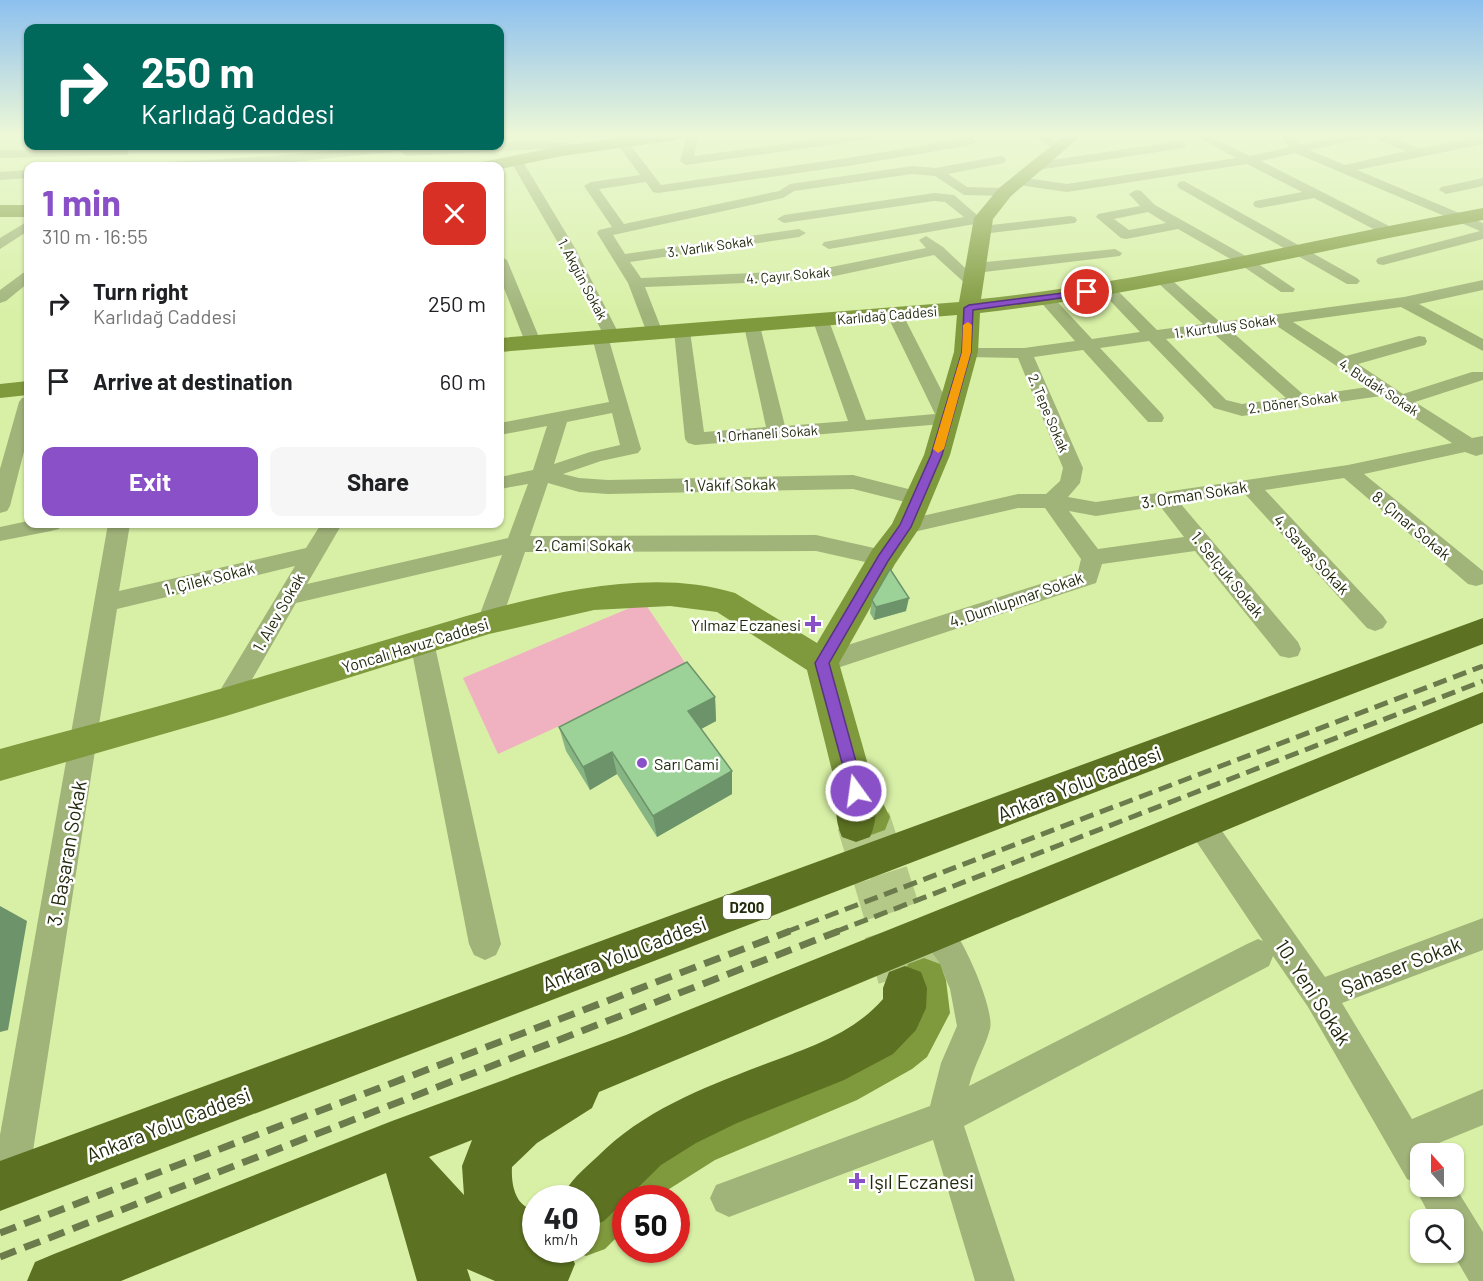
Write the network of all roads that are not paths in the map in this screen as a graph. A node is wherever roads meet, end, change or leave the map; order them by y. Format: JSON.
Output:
{"nodes":[{"id":1,"x":537,"y":195,"type":"edge"},
{"id":2,"x":597,"y":195,"type":"edge"},
{"id":3,"x":644,"y":195,"type":"edge"},
{"id":4,"x":661,"y":195,"type":"edge"},
{"id":5,"x":677,"y":195,"type":"edge"},
{"id":6,"x":780,"y":195,"type":"edge"},
{"id":7,"x":1013,"y":195,"type":"edge"},
{"id":8,"x":1037,"y":195,"type":"edge"},
{"id":9,"x":1137,"y":195,"type":"edge"},
{"id":10,"x":1201,"y":195,"type":"edge"},
{"id":11,"x":1334,"y":195,"type":"edge"},
{"id":12,"x":1402,"y":195,"type":"edge"},
{"id":13,"x":1319,"y":196,"type":"junction"},
{"id":14,"x":664,"y":198,"type":"junction"},
{"id":15,"x":761,"y":199,"type":"junction"},
{"id":16,"x":1260,"y":204,"type":"dead end"},
{"id":17,"x":1150,"y":208,"type":"junction"},
{"id":18,"x":1483,"y":209,"type":"edge"},
{"id":19,"x":710,"y":210,"type":"junction"},
{"id":20,"x":0,"y":211,"type":"edge"},
{"id":21,"x":24,"y":211,"type":"edge"},
{"id":22,"x":1483,"y":214,"type":"edge"},
{"id":23,"x":1458,"y":217,"type":"junction"},
{"id":24,"x":784,"y":219,"type":"junction"},
{"id":25,"x":1070,"y":220,"type":"junction"},
{"id":26,"x":980,"y":223,"type":"junction"},
{"id":27,"x":1178,"y":225,"type":"junction"},
{"id":28,"x":24,"y":228,"type":"edge"},
{"id":29,"x":1483,"y":228,"type":"edge"},
{"id":30,"x":620,"y":230,"type":"junction"},
{"id":31,"x":915,"y":231,"type":"junction"},
{"id":32,"x":1388,"y":231,"type":"junction"},
{"id":33,"x":1083,"y":232,"type":"dead end"},
{"id":34,"x":799,"y":233,"type":"junction"},
{"id":35,"x":1483,"y":235,"type":"edge"},
{"id":36,"x":744,"y":242,"type":"junction"},
{"id":37,"x":0,"y":245,"type":"edge"},
{"id":38,"x":829,"y":245,"type":"junction"},
{"id":39,"x":938,"y":250,"type":"junction"},
{"id":40,"x":1298,"y":251,"type":"junction"},
{"id":41,"x":1115,"y":253,"type":"dead end"},
{"id":42,"x":620,"y":259,"type":"junction"},
{"id":43,"x":1383,"y":261,"type":"dead end"},
{"id":44,"x":1245,"y":262,"type":"junction"},
{"id":45,"x":849,"y":268,"type":"junction"},
{"id":46,"x":504,"y":270,"type":"edge"},
{"id":47,"x":24,"y":279,"type":"edge"},
{"id":48,"x":1162,"y":279,"type":"junction"},
{"id":49,"x":1352,"y":281,"type":"dead end"},
{"id":50,"x":636,"y":284,"type":"junction"},
{"id":51,"x":1483,"y":285,"type":"edge"},
{"id":52,"x":973,"y":286,"type":"junction"},
{"id":53,"x":1107,"y":289,"type":"junction"},
{"id":54,"x":1287,"y":289,"type":"dead end"},
{"id":55,"x":0,"y":298,"type":"edge"},
{"id":56,"x":1046,"y":299,"type":"junction"},
{"id":57,"x":1404,"y":302,"type":"junction"},
{"id":58,"x":895,"y":315,"type":"junction"},
{"id":59,"x":1276,"y":318,"type":"junction"},
{"id":60,"x":821,"y":321,"type":"junction"},
{"id":61,"x":752,"y":326,"type":"junction"},
{"id":62,"x":1217,"y":327,"type":"junction"},
{"id":63,"x":682,"y":331,"type":"junction"},
{"id":64,"x":655,"y":333,"type":"junction"},
{"id":65,"x":606,"y":336,"type":"junction"},
{"id":66,"x":1154,"y":336,"type":"junction"},
{"id":67,"x":1419,"y":341,"type":"dead end"},
{"id":68,"x":533,"y":342,"type":"junction"},
{"id":69,"x":504,"y":345,"type":"edge"},
{"id":70,"x":1088,"y":345,"type":"junction"},
{"id":71,"x":1483,"y":346,"type":"edge"},
{"id":72,"x":966,"y":352,"type":"junction"},
{"id":73,"x":1024,"y":353,"type":"junction"},
{"id":74,"x":1342,"y":363,"type":"junction"},
{"id":75,"x":1478,"y":376,"type":"dead end"},
{"id":76,"x":24,"y":388,"type":"edge"},
{"id":77,"x":1383,"y":390,"type":"junction"},
{"id":78,"x":0,"y":391,"type":"edge"},
{"id":79,"x":1399,"y":400,"type":"junction"},
{"id":80,"x":1300,"y":401,"type":"junction"},
{"id":81,"x":619,"y":406,"type":"junction"},
{"id":82,"x":24,"y":417,"type":"edge"},
{"id":83,"x":559,"y":417,"type":"junction"},
{"id":84,"x":1155,"y":418,"type":"dead end"},
{"id":85,"x":947,"y":419,"type":"junction"},
{"id":86,"x":860,"y":426,"type":"junction"},
{"id":87,"x":504,"y":428,"type":"edge"},
{"id":88,"x":777,"y":433,"type":"junction"},
{"id":89,"x":1479,"y":447,"type":"edge"},
{"id":90,"x":1348,"y":471,"type":"junction"},
{"id":91,"x":541,"y":475,"type":"junction"},
{"id":92,"x":504,"y":482,"type":"edge"},
{"id":93,"x":1249,"y":486,"type":"junction"},
{"id":94,"x":917,"y":498,"type":"junction"},
{"id":95,"x":1165,"y":499,"type":"junction"},
{"id":96,"x":1051,"y":501,"type":"junction"},
{"id":97,"x":0,"y":506,"type":"edge"},
{"id":98,"x":905,"y":527,"type":"junction"},
{"id":99,"x":31,"y":528,"type":"edge"},
{"id":100,"x":118,"y":528,"type":"edge"},
{"id":101,"x":328,"y":528,"type":"edge"},
{"id":102,"x":0,"y":534,"type":"edge"},
{"id":103,"x":1202,"y":542,"type":"junction"},
{"id":104,"x":516,"y":544,"type":"junction"},
{"id":105,"x":312,"y":554,"type":"junction"},
{"id":106,"x":883,"y":558,"type":"junction"},
{"id":107,"x":1092,"y":558,"type":"junction"},
{"id":108,"x":1476,"y":578,"type":"dead end"},
{"id":109,"x":286,"y":597,"type":"junction"},
{"id":110,"x":107,"y":603,"type":"junction"},
{"id":111,"x":489,"y":622,"type":"junction"},
{"id":112,"x":1375,"y":622,"type":"dead end"},
{"id":113,"x":1483,"y":631,"type":"edge"},
{"id":114,"x":423,"y":642,"type":"junction"},
{"id":115,"x":1289,"y":649,"type":"dead end"},
{"id":116,"x":822,"y":663,"type":"junction"},
{"id":117,"x":226,"y":702,"type":"junction"},
{"id":118,"x":1483,"y":707,"type":"edge"},
{"id":119,"x":84,"y":742,"type":"junction"},
{"id":120,"x":0,"y":765,"type":"edge"},
{"id":121,"x":861,"y":811,"type":"tunnel mouth"},
{"id":122,"x":1200,"y":823,"type":"junction"},
{"id":123,"x":936,"y":932,"type":"junction"},
{"id":124,"x":1483,"y":934,"type":"edge"},
{"id":125,"x":485,"y":944,"type":"dead end"},
{"id":126,"x":1258,"y":955,"type":"dead end"},
{"id":127,"x":915,"y":984,"type":"joint"},
{"id":128,"x":1319,"y":996,"type":"junction"},
{"id":129,"x":626,"y":1058,"type":"junction"},
{"id":130,"x":1483,"y":1107,"type":"edge"},
{"id":131,"x":944,"y":1118,"type":"junction"},
{"id":132,"x":1427,"y":1143,"type":"edge"},
{"id":133,"x":1410,"y":1150,"type":"edge"},
{"id":134,"x":401,"y":1160,"type":"junction"},
{"id":135,"x":5,"y":1185,"type":"edge"},
{"id":136,"x":600,"y":1190,"type":"edge"},
{"id":137,"x":729,"y":1198,"type":"dead end"},
{"id":138,"x":600,"y":1216,"type":"edge"},
{"id":139,"x":522,"y":1234,"type":"edge"},
{"id":140,"x":1464,"y":1238,"type":"edge"},
{"id":141,"x":522,"y":1258,"type":"edge"},
{"id":142,"x":1483,"y":1268,"type":"edge"},
{"id":143,"x":54,"y":1281,"type":"edge"},
{"id":144,"x":444,"y":1281,"type":"edge"},
{"id":145,"x":995,"y":1281,"type":"edge"}],
"edges":[{"from":1,"to":65,"type":"street","name":"1. Akgün Sokak"},
{"from":2,"to":30,"type":"street"},
{"from":3,"to":14,"type":"street"},
{"from":4,"to":14,"type":"street"},
{"from":5,"to":14,"type":"street"},
{"from":6,"to":15,"type":"street"},
{"from":7,"to":26,"type":"main road"},
{"from":8,"to":25,"type":"street"},
{"from":9,"to":17,"type":"street"},
{"from":10,"to":40,"type":"street"},
{"from":11,"to":13,"type":"street"},
{"from":12,"to":23,"type":"street"},
{"from":13,"to":16,"type":"street"},
{"from":13,"to":32,"type":"street"},
{"from":14,"to":19,"type":"street"},
{"from":14,"to":30,"type":"street"},
{"from":15,"to":19,"type":"street"},
{"from":15,"to":24,"type":"street"},
{"from":17,"to":27,"type":"street"},
{"from":17,"to":27,"type":"street"},
{"from":18,"to":23,"type":"main road"},
{"from":19,"to":36,"type":"street"},
{"from":20,"to":21,"type":"main road"},
{"from":22,"to":23,"type":"main road","name":"Karlıdağ Caddesi"},
{"from":23,"to":29,"type":"street"},
{"from":23,"to":32,"type":"main road","name":"Karlıdağ Caddesi"},
{"from":24,"to":26,"type":"street"},
{"from":24,"to":34,"type":"street"},
{"from":25,"to":26,"type":"street"},
{"from":25,"to":33,"type":"street"},
{"from":26,"to":31,"type":"street"},
{"from":26,"to":52,"type":"main road"},
{"from":27,"to":44,"type":"street"},
{"from":28,"to":37,"type":"street"},
{"from":30,"to":42,"type":"street"},
{"from":31,"to":38,"type":"street"},
{"from":31,"to":39,"type":"street"},
{"from":32,"to":40,"type":"main road","name":"Karlıdağ Caddesi"},
{"from":34,"to":36,"type":"street","name":"3. Varlık Sokak"},
{"from":34,"to":38,"type":"street"},
{"from":35,"to":43,"type":"street"},
{"from":36,"to":42,"type":"street","name":"3. Varlık Sokak"},
{"from":38,"to":45,"type":"street"},
{"from":39,"to":45,"type":"street","name":"4. Çayır Sokak"},
{"from":39,"to":52,"type":"street"},
{"from":40,"to":44,"type":"main road","name":"Karlıdağ Caddesi"},
{"from":40,"to":49,"type":"street"},
{"from":41,"to":52,"type":"street"},
{"from":42,"to":50,"type":"street"},
{"from":44,"to":48,"type":"main road","name":"Karlıdağ Caddesi"},
{"from":44,"to":54,"type":"street"},
{"from":45,"to":50,"type":"street","name":"4. Çayır Sokak"},
{"from":46,"to":68,"type":"street"},
{"from":47,"to":55,"type":"street"},
{"from":48,"to":53,"type":"main road","name":"Karlıdağ Caddesi"},
{"from":48,"to":62,"type":"street"},
{"from":50,"to":64,"type":"street"},
{"from":51,"to":57,"type":"street","name":"1. Kurtuluş Sokak"},
{"from":52,"to":56,"type":"main road","name":"Karlıdağ Caddesi"},
{"from":52,"to":58,"type":"main road","name":"Karlıdağ Caddesi"},
{"from":52,"to":72,"type":"main road"},
{"from":53,"to":56,"type":"main road","name":"Karlıdağ Caddesi"},
{"from":53,"to":66,"type":"street","name":"2. Döner Sokak"},
{"from":56,"to":70,"type":"street"},
{"from":57,"to":59,"type":"street","name":"1. Kurtuluş Sokak"},
{"from":57,"to":71,"type":"street"},
{"from":58,"to":60,"type":"main road","name":"Karlıdağ Caddesi"},
{"from":58,"to":85,"type":"street"},
{"from":59,"to":62,"type":"street","name":"1. Kurtuluş Sokak"},
{"from":59,"to":74,"type":"street","name":"4. Budak Sokak"},
{"from":60,"to":61,"type":"main road","name":"Karlıdağ Caddesi"},
{"from":60,"to":86,"type":"street"},
{"from":61,"to":63,"type":"main road","name":"Karlıdağ Caddesi"},
{"from":61,"to":88,"type":"street"},
{"from":62,"to":66,"type":"street","name":"1. Kurtuluş Sokak"},
{"from":62,"to":80,"type":"street"},
{"from":63,"to":64,"type":"main road","name":"Karlıdağ Caddesi"},
{"from":63,"to":88,"type":"street","name":"1. Orhaneli Sokak"},
{"from":64,"to":65,"type":"main road","name":"Karlıdağ Caddesi"},
{"from":65,"to":68,"type":"main road","name":"Karlıdağ Caddesi"},
{"from":65,"to":81,"type":"street","name":"1. Akgün Sokak"},
{"from":66,"to":70,"type":"street","name":"1. Kurtuluş Sokak"},
{"from":66,"to":80,"type":"street","name":"2. Döner Sokak"},
{"from":67,"to":74,"type":"street"},
{"from":68,"to":69,"type":"main road","name":"Karlıdağ Caddesi"},
{"from":70,"to":73,"type":"street","name":"1. Kurtuluş Sokak"},
{"from":70,"to":84,"type":"street"},
{"from":72,"to":73,"type":"street","name":"1. Kurtuluş Sokak"},
{"from":72,"to":85,"type":"main road"},
{"from":73,"to":96,"type":"street","name":"2. Tepe Sokak"},
{"from":74,"to":77,"type":"street","name":"4. Budak Sokak"},
{"from":75,"to":79,"type":"street"},
{"from":76,"to":78,"type":"main road"},
{"from":77,"to":79,"type":"street","name":"4. Budak Sokak"},
{"from":77,"to":80,"type":"street","name":"2. Döner Sokak"},
{"from":79,"to":89,"type":"street","name":"4. Budak Sokak"},
{"from":81,"to":83,"type":"street"},
{"from":81,"to":91,"type":"street","name":"1. Akgün Sokak"},
{"from":82,"to":97,"type":"street"},
{"from":83,"to":87,"type":"street"},
{"from":83,"to":91,"type":"street"},
{"from":85,"to":86,"type":"street","name":"1. Orhaneli Sokak"},
{"from":85,"to":94,"type":"main road"},
{"from":86,"to":88,"type":"street","name":"1. Orhaneli Sokak"},
{"from":89,"to":90,"type":"street","name":"3. Orman Sokak"},
{"from":90,"to":93,"type":"street","name":"3. Orman Sokak"},
{"from":90,"to":108,"type":"street","name":"8. Çınar Sokak"},
{"from":91,"to":92,"type":"street"},
{"from":91,"to":94,"type":"street","name":"1. Vakıf Sokak"},
{"from":91,"to":104,"type":"street"},
{"from":93,"to":95,"type":"street","name":"3. Orman Sokak"},
{"from":93,"to":112,"type":"street","name":"4. Savaş Sokak"},
{"from":94,"to":98,"type":"main road"},
{"from":95,"to":96,"type":"street","name":"3. Orman Sokak"},
{"from":95,"to":103,"type":"street","name":"1. Selçuk Sokak"},
{"from":96,"to":98,"type":"street","name":"3. Orman Sokak"},
{"from":96,"to":107,"type":"street"},
{"from":98,"to":106,"type":"main road"},
{"from":99,"to":102,"type":"street"},
{"from":100,"to":110,"type":"street","name":"3. Başaran Sokak"},
{"from":101,"to":105,"type":"street","name":"1. Alev Sokak"},
{"from":103,"to":107,"type":"street","name":"4. Dumlupınar Sokak"},
{"from":103,"to":115,"type":"street","name":"1. Selçuk Sokak"},
{"from":104,"to":106,"type":"street","name":"2. Cami Sokak"},
{"from":104,"to":109,"type":"street","name":"2. Cami Sokak"},
{"from":104,"to":111,"type":"street"},
{"from":105,"to":109,"type":"street","name":"1. Alev Sokak"},
{"from":105,"to":110,"type":"street","name":"1. Çilek Sokak"},
{"from":106,"to":116,"type":"main road"},
{"from":107,"to":116,"type":"street","name":"4. Dumlupınar Sokak"},
{"from":109,"to":117,"type":"street","name":"1. Alev Sokak"},
{"from":110,"to":119,"type":"street","name":"3. Başaran Sokak"},
{"from":111,"to":114,"type":"main road","name":"Yoncalı Havuz Caddesi"},
{"from":111,"to":116,"type":"main road","name":"Yoncalı Havuz Caddesi"},
{"from":113,"to":135,"type":"highway","name":"Ankara Yolu Caddesi","number":"D200"},
{"from":114,"to":117,"type":"main road","name":"Yoncalı Havuz Caddesi"},
{"from":114,"to":125,"type":"street"},
{"from":116,"to":121,"type":"main road"},
{"from":117,"to":119,"type":"main road","name":"Yoncalı Havuz Caddesi"},
{"from":118,"to":122,"type":"highway"},
{"from":119,"to":120,"type":"main road","name":"Yoncalı Havuz Caddesi"},
{"from":119,"to":135,"type":"street","name":"3. Başaran Sokak"},
{"from":122,"to":123,"type":"highway"},
{"from":122,"to":128,"type":"street","name":"10. Yeni Sokak"},
{"from":123,"to":129,"type":"highway"},
{"from":123,"to":131,"type":"street"},
{"from":124,"to":128,"type":"street","name":"Şahaser Sokak"},
{"from":126,"to":131,"type":"street"},
{"from":127,"to":136,"type":"highway"},
{"from":127,"to":138,"type":"main road"},
{"from":128,"to":133,"type":"street","name":"10. Yeni Sokak"},
{"from":129,"to":134,"type":"highway"},
{"from":129,"to":139,"type":"highway"},
{"from":130,"to":132,"type":"street"},
{"from":131,"to":137,"type":"street"},
{"from":131,"to":145,"type":"street"},
{"from":134,"to":141,"type":"highway"},
{"from":134,"to":143,"type":"highway"},
{"from":134,"to":144,"type":"highway"},
{"from":140,"to":142,"type":"street"}]}
